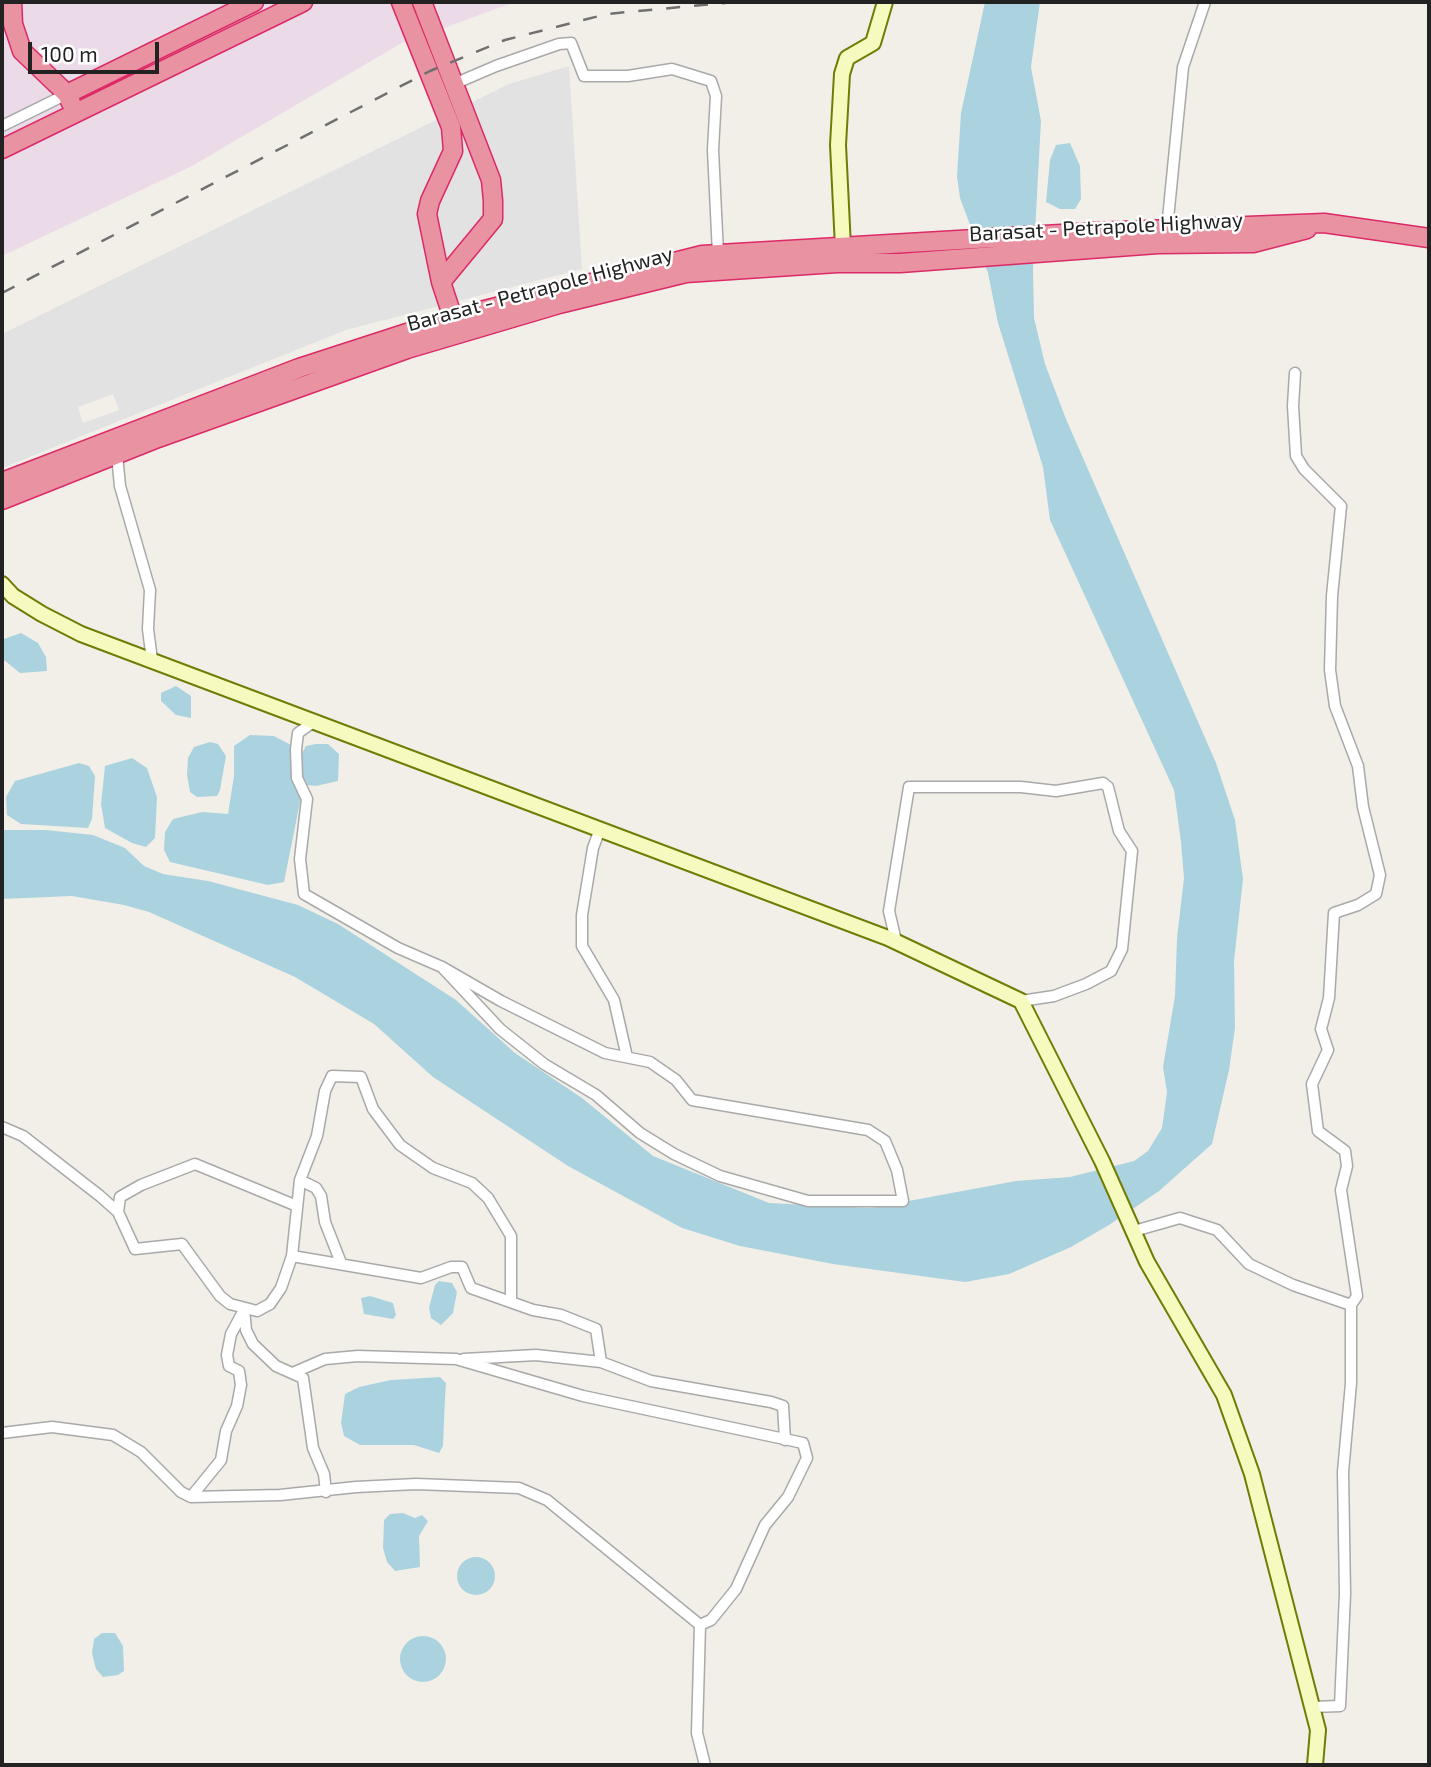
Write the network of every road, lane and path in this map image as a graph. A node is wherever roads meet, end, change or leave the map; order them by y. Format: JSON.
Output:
{"nodes":[{"id":1,"x":12,"y":2,"type":"edge"},
{"id":2,"x":254,"y":2,"type":"edge"},
{"id":3,"x":303,"y":2,"type":"edge"},
{"id":4,"x":401,"y":2,"type":"edge"},
{"id":5,"x":422,"y":2,"type":"edge"},
{"id":6,"x":885,"y":2,"type":"edge"},
{"id":7,"x":1205,"y":2,"type":"edge"},
{"id":8,"x":454,"y":85,"type":"junction"},
{"id":9,"x":67,"y":94,"type":"junction"},
{"id":10,"x":76,"y":113,"type":"junction"},
{"id":11,"x":2,"y":126,"type":"edge"},
{"id":12,"x":2,"y":149,"type":"edge"},
{"id":13,"x":1324,"y":223,"type":"junction"},
{"id":14,"x":1167,"y":229,"type":"junction"},
{"id":15,"x":1429,"y":238,"type":"edge"},
{"id":16,"x":1095,"y":240,"type":"junction"},
{"id":17,"x":843,"y":247,"type":"junction"},
{"id":18,"x":934,"y":250,"type":"junction"},
{"id":19,"x":718,"y":254,"type":"junction"},
{"id":20,"x":441,"y":282,"type":"junction"},
{"id":21,"x":453,"y":318,"type":"junction"},
{"id":22,"x":1295,"y":373,"type":"dead end"},
{"id":23,"x":117,"y":455,"type":"junction"},
{"id":24,"x":2,"y":482,"type":"edge"},
{"id":25,"x":2,"y":500,"type":"edge"},
{"id":26,"x":2,"y":584,"type":"edge"},
{"id":27,"x":152,"y":660,"type":"junction"},
{"id":28,"x":312,"y":723,"type":"junction"},
{"id":29,"x":600,"y":829,"type":"junction"},
{"id":30,"x":896,"y":942,"type":"junction"},
{"id":31,"x":442,"y":967,"type":"junction"},
{"id":32,"x":1021,"y":1001,"type":"junction"},
{"id":33,"x":627,"y":1058,"type":"junction"},
{"id":34,"x":2,"y":1127,"type":"edge"},
{"id":35,"x":300,"y":1180,"type":"junction"},
{"id":36,"x":297,"y":1206,"type":"junction"},
{"id":37,"x":118,"y":1212,"type":"junction"},
{"id":38,"x":1133,"y":1229,"type":"junction"},
{"id":39,"x":292,"y":1256,"type":"junction"},
{"id":40,"x":341,"y":1263,"type":"junction"},
{"id":41,"x":511,"y":1302,"type":"junction"},
{"id":42,"x":1351,"y":1305,"type":"junction"},
{"id":43,"x":244,"y":1309,"type":"junction"},
{"id":44,"x":456,"y":1359,"type":"junction"},
{"id":45,"x":601,"y":1362,"type":"junction"},
{"id":46,"x":295,"y":1372,"type":"junction"},
{"id":47,"x":2,"y":1433,"type":"edge"},
{"id":48,"x":785,"y":1440,"type":"junction"},
{"id":49,"x":326,"y":1492,"type":"junction"},
{"id":50,"x":191,"y":1497,"type":"junction"},
{"id":51,"x":699,"y":1625,"type":"junction"},
{"id":52,"x":1312,"y":1707,"type":"junction"},
{"id":53,"x":705,"y":1765,"type":"edge"},
{"id":54,"x":1315,"y":1765,"type":"edge"}],
"edges":[{"from":1,"to":9,"type":"highway"},
{"from":2,"to":9,"type":"highway"},
{"from":3,"to":10,"type":"highway"},
{"from":4,"to":20,"type":"highway"},
{"from":5,"to":8,"type":"highway"},
{"from":6,"to":17,"type":"street"},
{"from":7,"to":14,"type":"street"},
{"from":8,"to":19,"type":"street"},
{"from":8,"to":20,"type":"highway"},
{"from":9,"to":10,"type":"highway"},
{"from":9,"to":11,"type":"street"},
{"from":10,"to":12,"type":"highway"},
{"from":13,"to":14,"type":"highway","name":"Barasat - Petrapole Highway"},
{"from":13,"to":15,"type":"highway","name":"Barasat - Petrapole Highway"},
{"from":13,"to":16,"type":"highway","name":"Barasat - Petrapole Highway"},
{"from":14,"to":16,"type":"highway","name":"Barasat - Petrapole Highway"},
{"from":16,"to":18,"type":"highway","name":"Barasat - Petrapole Highway"},
{"from":17,"to":18,"type":"highway","name":"Barasat - Petrapole Highway"},
{"from":17,"to":19,"type":"highway","name":"Barasat - Petrapole Highway"},
{"from":18,"to":23,"type":"highway","name":"Barasat - Petrapole Highway"},
{"from":19,"to":21,"type":"highway","name":"Barasat - Petrapole Highway"},
{"from":20,"to":21,"type":"highway"},
{"from":21,"to":24,"type":"highway","name":"Barasat - Petrapole Highway"},
{"from":22,"to":42,"type":"street"},
{"from":23,"to":25,"type":"highway","name":"Barasat - Petrapole Highway"},
{"from":23,"to":27,"type":"street"},
{"from":26,"to":27,"type":"street"},
{"from":27,"to":28,"type":"street"},
{"from":28,"to":29,"type":"street"},
{"from":28,"to":31,"type":"street"},
{"from":29,"to":30,"type":"street"},
{"from":29,"to":33,"type":"street"},
{"from":30,"to":32,"type":"street"},
{"from":30,"to":32,"type":"street"},
{"from":31,"to":33,"type":"street"},
{"from":31,"to":33,"type":"street"},
{"from":32,"to":38,"type":"street"},
{"from":34,"to":37,"type":"street"},
{"from":35,"to":36,"type":"street"},
{"from":35,"to":40,"type":"street"},
{"from":35,"to":41,"type":"street"},
{"from":36,"to":37,"type":"street"},
{"from":36,"to":39,"type":"street"},
{"from":37,"to":43,"type":"street"},
{"from":38,"to":42,"type":"street"},
{"from":38,"to":52,"type":"street"},
{"from":39,"to":40,"type":"street"},
{"from":39,"to":43,"type":"street"},
{"from":40,"to":41,"type":"street"},
{"from":41,"to":45,"type":"street"},
{"from":42,"to":52,"type":"street"},
{"from":43,"to":46,"type":"street"},
{"from":43,"to":50,"type":"street"},
{"from":44,"to":45,"type":"street"},
{"from":44,"to":46,"type":"street"},
{"from":44,"to":48,"type":"street"},
{"from":45,"to":48,"type":"street"},
{"from":46,"to":49,"type":"street"},
{"from":47,"to":50,"type":"street"},
{"from":48,"to":51,"type":"street"},
{"from":49,"to":50,"type":"street"},
{"from":49,"to":51,"type":"street"},
{"from":51,"to":53,"type":"street"},
{"from":52,"to":54,"type":"street"}]}
